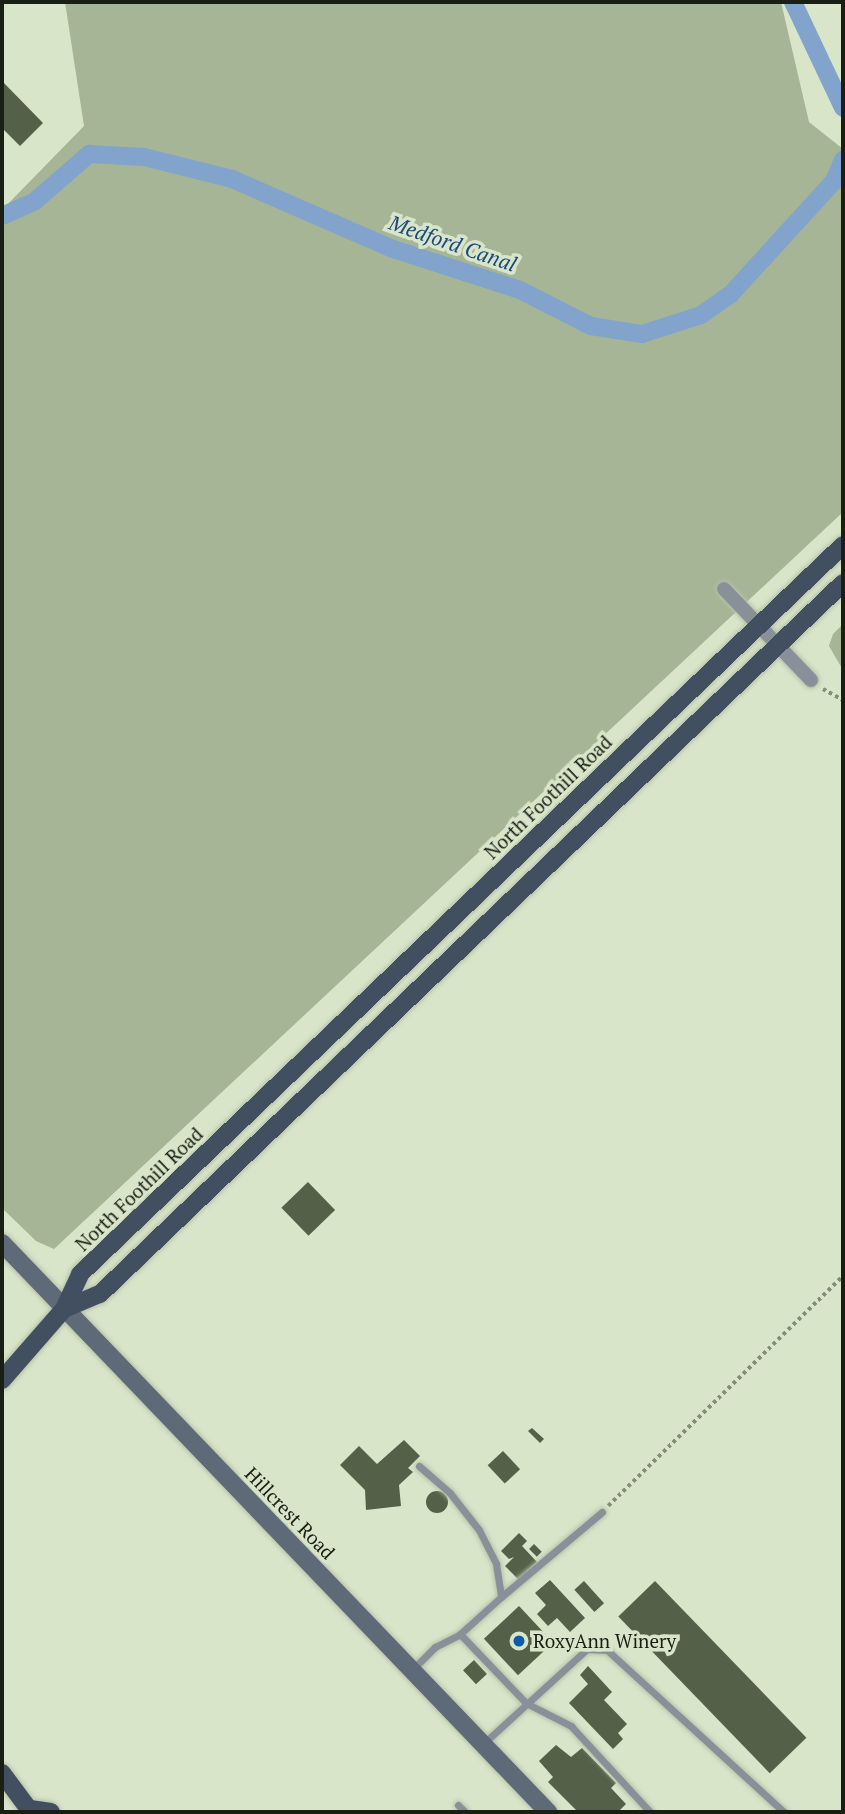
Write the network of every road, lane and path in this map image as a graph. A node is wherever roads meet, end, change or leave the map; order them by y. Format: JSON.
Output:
{"nodes":[{"id":1,"x":843,"y":545,"type":"edge"},
{"id":2,"x":843,"y":583,"type":"edge"},
{"id":3,"x":724,"y":589,"type":"dead end"},
{"id":4,"x":758,"y":625,"type":"junction"},
{"id":5,"x":778,"y":645,"type":"junction"},
{"id":6,"x":811,"y":680,"type":"joint"},
{"id":7,"x":843,"y":700,"type":"edge"},
{"id":8,"x":2,"y":1243,"type":"edge"},
{"id":9,"x":843,"y":1276,"type":"edge"},
{"id":10,"x":64,"y":1309,"type":"junction"},
{"id":11,"x":2,"y":1380,"type":"edge"},
{"id":12,"x":419,"y":1466,"type":"dead end"},
{"id":13,"x":602,"y":1512,"type":"joint"},
{"id":14,"x":501,"y":1597,"type":"junction"},
{"id":15,"x":460,"y":1634,"type":"junction"},
{"id":16,"x":412,"y":1669,"type":"junction"},
{"id":17,"x":526,"y":1703,"type":"junction"},
{"id":18,"x":483,"y":1744,"type":"junction"},
{"id":19,"x":2,"y":1773,"type":"edge"},
{"id":20,"x":458,"y":1805,"type":"dead end"},
{"id":21,"x":30,"y":1810,"type":"edge"},
{"id":22,"x":51,"y":1812,"type":"edge"},
{"id":23,"x":465,"y":1812,"type":"edge"},
{"id":24,"x":548,"y":1812,"type":"edge"},
{"id":25,"x":650,"y":1812,"type":"edge"},
{"id":26,"x":784,"y":1812,"type":"edge"}],
"edges":[{"from":1,"to":4,"type":"main road","name":"North Foothill Road"},
{"from":2,"to":5,"type":"main road"},
{"from":3,"to":4,"type":"street"},
{"from":4,"to":5,"type":"street"},
{"from":4,"to":10,"type":"main road","name":"North Foothill Road"},
{"from":5,"to":6,"type":"street"},
{"from":5,"to":10,"type":"main road"},
{"from":6,"to":7,"type":"path"},
{"from":8,"to":10,"type":"street","name":"Hillcrest Road"},
{"from":9,"to":13,"type":"path"},
{"from":10,"to":11,"type":"main road"},
{"from":10,"to":16,"type":"street","name":"Hillcrest Road"},
{"from":12,"to":14,"type":"lane"},
{"from":13,"to":14,"type":"lane"},
{"from":14,"to":15,"type":"lane"},
{"from":15,"to":16,"type":"lane"},
{"from":15,"to":17,"type":"lane"},
{"from":16,"to":18,"type":"street","name":"Hillcrest Road"},
{"from":17,"to":18,"type":"lane"},
{"from":17,"to":25,"type":"lane"},
{"from":17,"to":26,"type":"lane"},
{"from":18,"to":24,"type":"street","name":"Hillcrest Road"},
{"from":19,"to":21,"type":"main road"},
{"from":20,"to":23,"type":"lane"},
{"from":21,"to":22,"type":"main road"}]}
